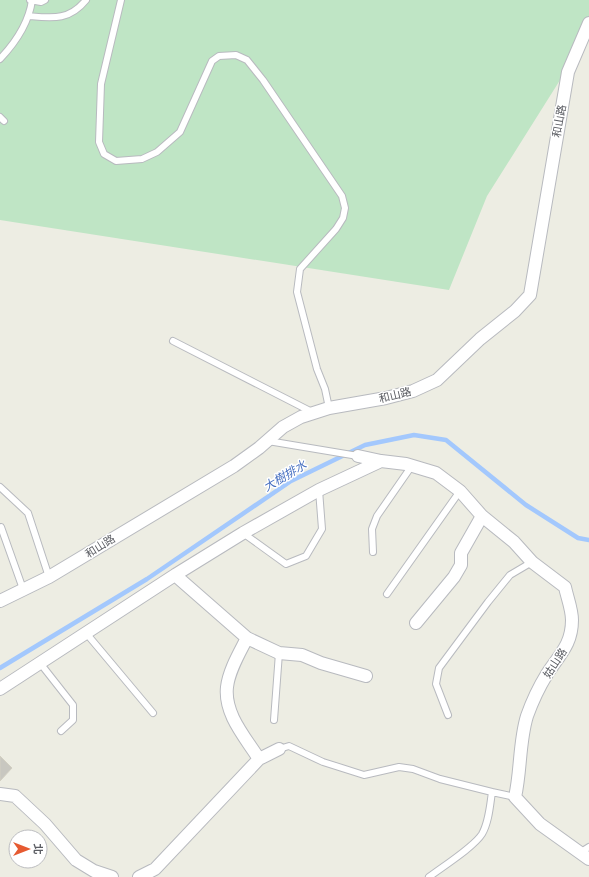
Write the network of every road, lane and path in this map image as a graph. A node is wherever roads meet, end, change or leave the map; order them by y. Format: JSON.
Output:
{"nodes":[{"id":1,"x":45,"y":0,"type":"edge"},
{"id":2,"x":86,"y":0,"type":"edge"},
{"id":3,"x":121,"y":0,"type":"edge"},
{"id":4,"x":31,"y":1,"type":"edge"},
{"id":5,"x":28,"y":16,"type":"junction"},
{"id":6,"x":589,"y":23,"type":"edge"},
{"id":7,"x":0,"y":59,"type":"edge"},
{"id":8,"x":173,"y":341,"type":"dead end"},
{"id":9,"x":329,"y":408,"type":"junction"},
{"id":10,"x":313,"y":413,"type":"junction"},
{"id":11,"x":267,"y":441,"type":"junction"},
{"id":12,"x":358,"y":456,"type":"joint"},
{"id":13,"x":380,"y":461,"type":"junction"},
{"id":14,"x":411,"y":467,"type":"junction"},
{"id":15,"x":0,"y":488,"type":"edge"},
{"id":16,"x":319,"y":490,"type":"junction"},
{"id":17,"x":460,"y":491,"type":"junction"},
{"id":18,"x":482,"y":516,"type":"junction"},
{"id":19,"x":1,"y":527,"type":"edge"},
{"id":20,"x":243,"y":533,"type":"junction"},
{"id":21,"x":373,"y":552,"type":"dead end"},
{"id":22,"x":532,"y":562,"type":"junction"},
{"id":23,"x":175,"y":575,"type":"junction"},
{"id":24,"x":49,"y":577,"type":"junction"},
{"id":25,"x":23,"y":589,"type":"junction"},
{"id":26,"x":387,"y":594,"type":"dead end"},
{"id":27,"x":0,"y":601,"type":"edge"},
{"id":28,"x":416,"y":623,"type":"dead end"},
{"id":29,"x":86,"y":633,"type":"junction"},
{"id":30,"x":247,"y":638,"type":"junction"},
{"id":31,"x":279,"y":653,"type":"junction"},
{"id":32,"x":40,"y":663,"type":"junction"},
{"id":33,"x":366,"y":676,"type":"dead end"},
{"id":34,"x":0,"y":689,"type":"edge"},
{"id":35,"x":153,"y":713,"type":"dead end"},
{"id":36,"x":448,"y":715,"type":"dead end"},
{"id":37,"x":274,"y":720,"type":"dead end"},
{"id":38,"x":61,"y":731,"type":"dead end"},
{"id":39,"x":279,"y":749,"type":"joint"},
{"id":40,"x":258,"y":759,"type":"junction"},
{"id":41,"x":492,"y":792,"type":"junction"},
{"id":42,"x":0,"y":794,"type":"edge"},
{"id":43,"x":515,"y":797,"type":"junction"},
{"id":44,"x":586,"y":853,"type":"edge"},
{"id":45,"x":112,"y":877,"type":"edge"},
{"id":46,"x":139,"y":877,"type":"edge"},
{"id":47,"x":429,"y":877,"type":"edge"}],
"edges":[{"from":1,"to":4,"type":"lane"},
{"from":2,"to":5,"type":"lane"},
{"from":3,"to":9,"type":"lane"},
{"from":4,"to":5,"type":"lane"},
{"from":5,"to":7,"type":"lane"},
{"from":6,"to":9,"type":"street","name":"和山路"},
{"from":8,"to":10,"type":"lane"},
{"from":9,"to":10,"type":"street","name":"和山路"},
{"from":10,"to":11,"type":"street","name":"和山路"},
{"from":11,"to":12,"type":"lane"},
{"from":11,"to":24,"type":"street","name":"和山路"},
{"from":12,"to":13,"type":"street","name":"姑山路"},
{"from":13,"to":14,"type":"street","name":"姑山路"},
{"from":13,"to":16,"type":"street"},
{"from":14,"to":17,"type":"street","name":"姑山路"},
{"from":14,"to":21,"type":"lane"},
{"from":15,"to":24,"type":"lane"},
{"from":16,"to":20,"type":"street"},
{"from":16,"to":20,"type":"lane"},
{"from":17,"to":18,"type":"street","name":"姑山路"},
{"from":17,"to":26,"type":"lane"},
{"from":18,"to":22,"type":"street","name":"姑山路"},
{"from":18,"to":28,"type":"street"},
{"from":19,"to":25,"type":"lane"},
{"from":20,"to":23,"type":"street"},
{"from":22,"to":36,"type":"lane"},
{"from":22,"to":43,"type":"street","name":"姑山路"},
{"from":23,"to":29,"type":"street"},
{"from":23,"to":30,"type":"street"},
{"from":24,"to":25,"type":"street","name":"和山路"},
{"from":25,"to":27,"type":"street","name":"和山路"},
{"from":29,"to":32,"type":"street"},
{"from":29,"to":35,"type":"lane"},
{"from":30,"to":31,"type":"street"},
{"from":30,"to":40,"type":"street"},
{"from":31,"to":33,"type":"street"},
{"from":31,"to":37,"type":"lane"},
{"from":32,"to":34,"type":"street"},
{"from":32,"to":38,"type":"lane"},
{"from":39,"to":40,"type":"street"},
{"from":39,"to":41,"type":"lane"},
{"from":40,"to":46,"type":"street"},
{"from":41,"to":43,"type":"lane"},
{"from":41,"to":47,"type":"lane"},
{"from":42,"to":45,"type":"street"},
{"from":43,"to":44,"type":"street"}]}
